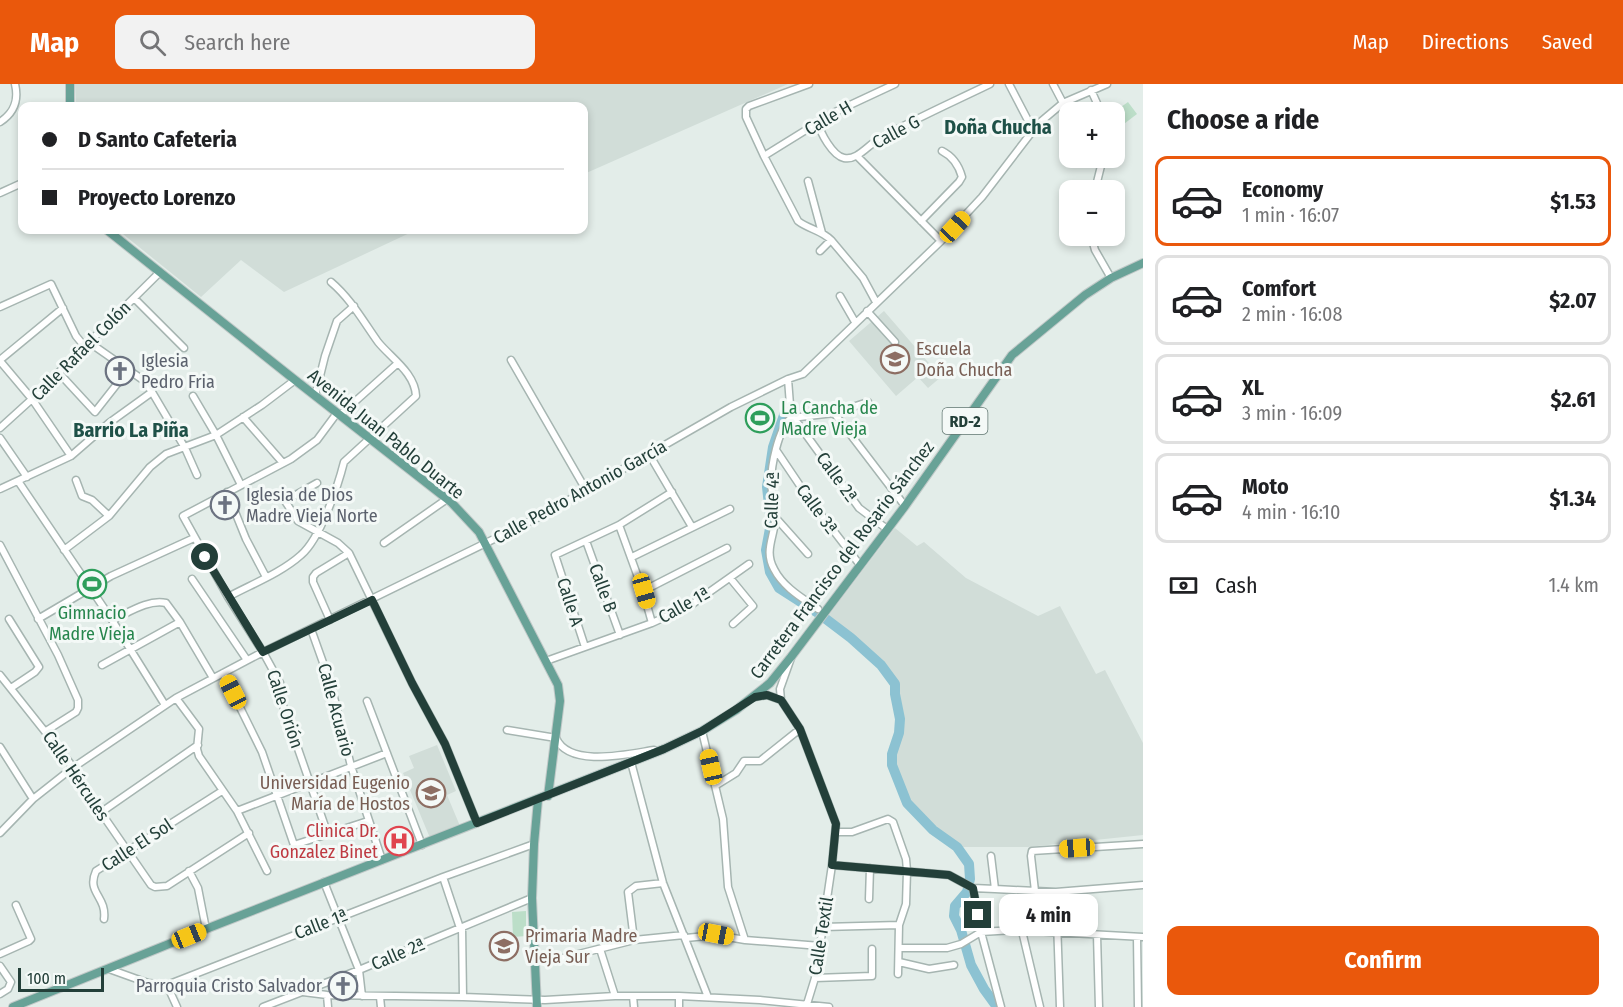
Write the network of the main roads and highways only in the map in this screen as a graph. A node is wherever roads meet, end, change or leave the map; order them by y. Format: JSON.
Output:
{"nodes":[{"id":1,"x":70,"y":84,"type":"edge"},
{"id":2,"x":70,"y":102,"type":"edge"},
{"id":3,"x":112,"y":234,"type":"edge"},
{"id":4,"x":1143,"y":263,"type":"edge"},
{"id":5,"x":548,"y":796,"type":"junction"},
{"id":6,"x":538,"y":800,"type":"junction"},
{"id":7,"x":537,"y":1003,"type":"edge"},
{"id":8,"x":14,"y":1007,"type":"edge"}],
"edges":[{"from":1,"to":2,"type":"main road"},
{"from":3,"to":5,"type":"main road","name":"Avenida Juan Pablo Duarte"},
{"from":4,"to":5,"type":"main road","name":"Carretera Francisco del Rosario Sánchez","number":"RD-2"},
{"from":5,"to":6,"type":"main road","name":"Carretera Francisco del Rosario Sánchez","number":"RD-2"},
{"from":6,"to":7,"type":"main road"},
{"from":6,"to":8,"type":"main road","name":"Carretera Francisco del Rosario Sánchez","number":"RD-2"}]}
